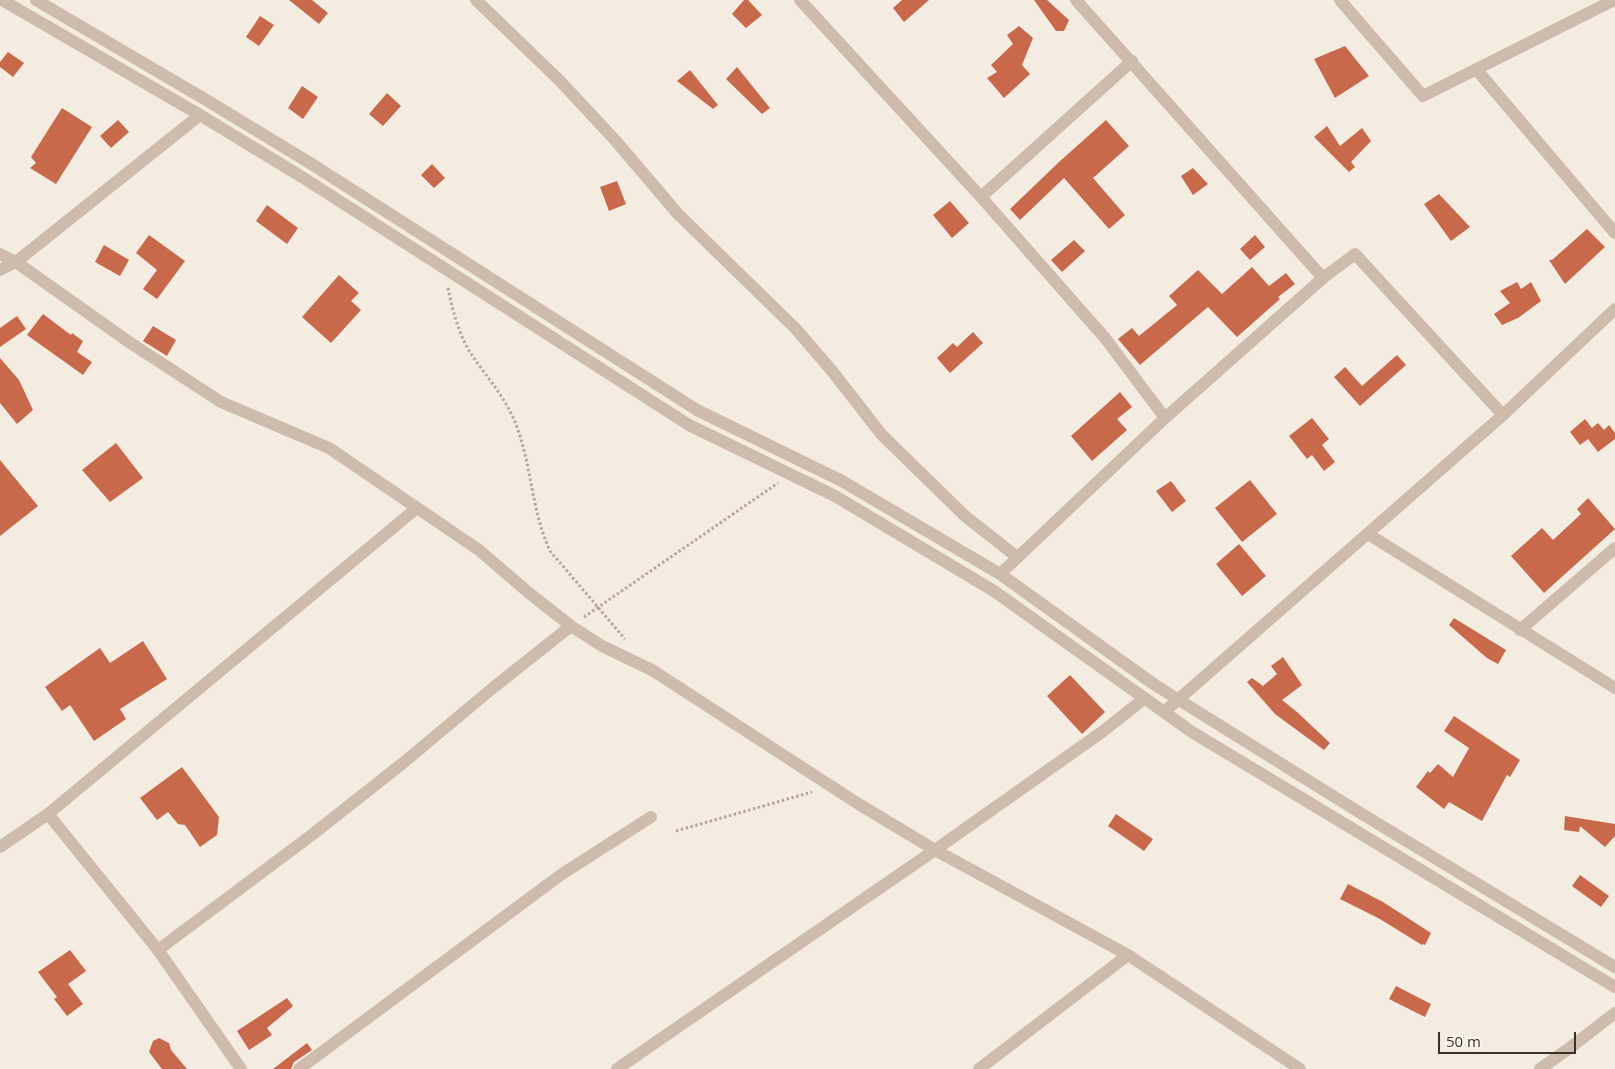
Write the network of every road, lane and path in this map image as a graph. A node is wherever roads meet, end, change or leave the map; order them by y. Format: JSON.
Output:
{"nodes":[{"id":1,"x":2,"y":0,"type":"edge"},
{"id":2,"x":36,"y":0,"type":"edge"},
{"id":3,"x":476,"y":0,"type":"edge"},
{"id":4,"x":800,"y":0,"type":"edge"},
{"id":5,"x":1076,"y":0,"type":"edge"},
{"id":6,"x":1340,"y":0,"type":"edge"},
{"id":7,"x":1611,"y":3,"type":"edge"},
{"id":8,"x":1132,"y":61,"type":"junction"},
{"id":9,"x":1476,"y":69,"type":"junction"},
{"id":10,"x":200,"y":115,"type":"junction"},
{"id":11,"x":981,"y":197,"type":"junction"},
{"id":12,"x":1615,"y":233,"type":"edge"},
{"id":13,"x":0,"y":254,"type":"edge"},
{"id":14,"x":16,"y":262,"type":"junction"},
{"id":15,"x":444,"y":268,"type":"junction"},
{"id":16,"x":0,"y":270,"type":"edge"},
{"id":17,"x":1322,"y":278,"type":"junction"},
{"id":18,"x":1615,"y":310,"type":"edge"},
{"id":19,"x":1503,"y":416,"type":"junction"},
{"id":20,"x":1165,"y":418,"type":"junction"},
{"id":21,"x":791,"y":475,"type":"junction"},
{"id":22,"x":417,"y":508,"type":"junction"},
{"id":23,"x":1368,"y":534,"type":"junction"},
{"id":24,"x":1615,"y":548,"type":"edge"},
{"id":25,"x":1017,"y":557,"type":"junction"},
{"id":26,"x":1000,"y":574,"type":"junction"},
{"id":27,"x":598,"y":608,"type":"junction"},
{"id":28,"x":571,"y":626,"type":"junction"},
{"id":29,"x":1520,"y":630,"type":"junction"},
{"id":30,"x":1615,"y":688,"type":"edge"},
{"id":31,"x":1145,"y":698,"type":"junction"},
{"id":32,"x":1178,"y":699,"type":"junction"},
{"id":33,"x":1164,"y":712,"type":"junction"},
{"id":34,"x":832,"y":787,"type":"junction"},
{"id":35,"x":48,"y":814,"type":"junction"},
{"id":36,"x":651,"y":816,"type":"dead end"},
{"id":37,"x":676,"y":831,"type":"dead end"},
{"id":38,"x":0,"y":848,"type":"edge"},
{"id":39,"x":936,"y":850,"type":"junction"},
{"id":40,"x":158,"y":950,"type":"junction"},
{"id":41,"x":1128,"y":954,"type":"junction"},
{"id":42,"x":1615,"y":967,"type":"edge"},
{"id":43,"x":1615,"y":988,"type":"edge"},
{"id":44,"x":1615,"y":1013,"type":"edge"},
{"id":45,"x":625,"y":1067,"type":"edge"},
{"id":46,"x":241,"y":1069,"type":"edge"},
{"id":47,"x":299,"y":1069,"type":"edge"},
{"id":48,"x":979,"y":1069,"type":"edge"},
{"id":49,"x":1300,"y":1069,"type":"edge"},
{"id":50,"x":1540,"y":1069,"type":"edge"}],
"edges":[{"from":1,"to":10,"type":"street"},
{"from":2,"to":26,"type":"street"},
{"from":3,"to":25,"type":"street"},
{"from":4,"to":11,"type":"street"},
{"from":5,"to":8,"type":"street"},
{"from":6,"to":9,"type":"street"},
{"from":7,"to":9,"type":"street"},
{"from":8,"to":11,"type":"street"},
{"from":8,"to":17,"type":"street"},
{"from":9,"to":12,"type":"street"},
{"from":10,"to":14,"type":"street"},
{"from":10,"to":15,"type":"street"},
{"from":11,"to":20,"type":"street"},
{"from":13,"to":14,"type":"street"},
{"from":14,"to":16,"type":"street"},
{"from":14,"to":22,"type":"street"},
{"from":15,"to":21,"type":"street"},
{"from":15,"to":27,"type":"path"},
{"from":17,"to":19,"type":"street"},
{"from":17,"to":20,"type":"street"},
{"from":18,"to":19,"type":"street"},
{"from":19,"to":23,"type":"street"},
{"from":20,"to":25,"type":"street"},
{"from":21,"to":27,"type":"path"},
{"from":21,"to":31,"type":"street"},
{"from":22,"to":28,"type":"street"},
{"from":22,"to":35,"type":"street"},
{"from":23,"to":29,"type":"street"},
{"from":23,"to":32,"type":"street"},
{"from":24,"to":29,"type":"street"},
{"from":25,"to":26,"type":"street"},
{"from":26,"to":32,"type":"street"},
{"from":27,"to":28,"type":"path"},
{"from":28,"to":34,"type":"street"},
{"from":28,"to":40,"type":"street"},
{"from":29,"to":30,"type":"street"},
{"from":31,"to":33,"type":"street"},
{"from":31,"to":39,"type":"street"},
{"from":32,"to":33,"type":"street"},
{"from":32,"to":42,"type":"street"},
{"from":33,"to":43,"type":"street"},
{"from":34,"to":37,"type":"path"},
{"from":34,"to":39,"type":"street"},
{"from":35,"to":38,"type":"street"},
{"from":35,"to":40,"type":"street"},
{"from":36,"to":47,"type":"street"},
{"from":39,"to":41,"type":"street"},
{"from":39,"to":45,"type":"street"},
{"from":40,"to":46,"type":"street"},
{"from":41,"to":48,"type":"street"},
{"from":41,"to":49,"type":"street"},
{"from":44,"to":50,"type":"street"}]}
